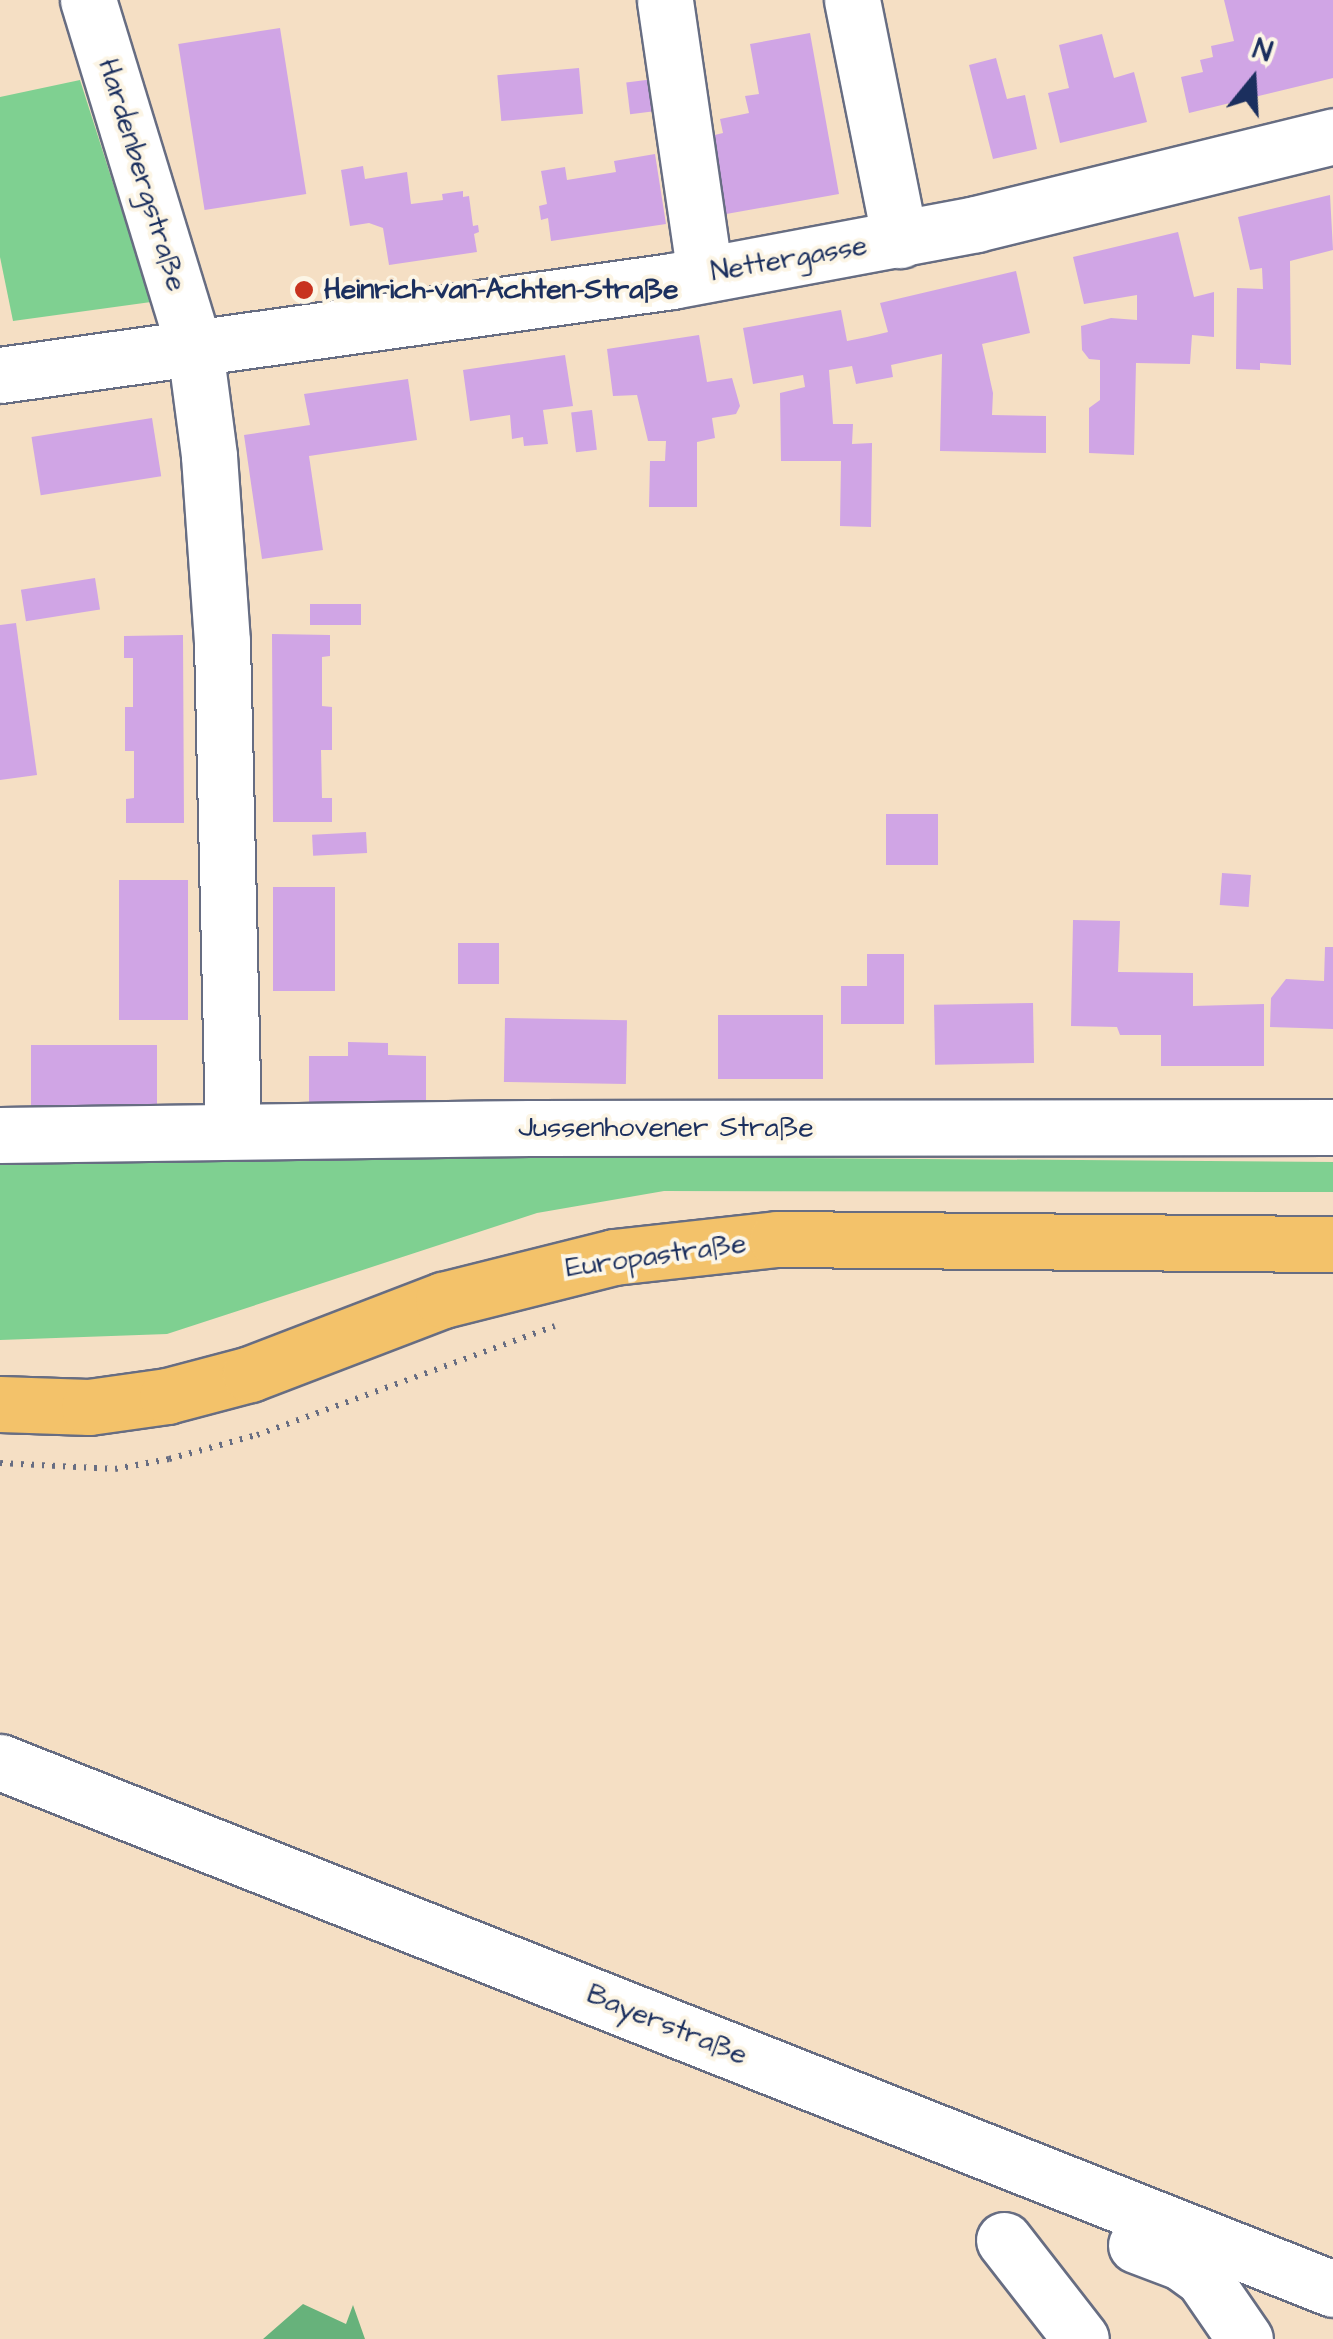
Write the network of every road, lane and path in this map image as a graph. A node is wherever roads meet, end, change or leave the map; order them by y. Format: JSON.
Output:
{"nodes":[{"id":1,"x":88,"y":0,"type":"edge"},
{"id":2,"x":852,"y":0,"type":"edge"},
{"id":3,"x":665,"y":1,"type":"edge"},
{"id":4,"x":1333,"y":136,"type":"edge"},
{"id":5,"x":900,"y":240,"type":"junction"},
{"id":6,"x":705,"y":274,"type":"junction"},
{"id":7,"x":195,"y":349,"type":"junction"},
{"id":8,"x":0,"y":376,"type":"edge"},
{"id":9,"x":1333,"y":1127,"type":"edge"},
{"id":10,"x":233,"y":1131,"type":"junction"},
{"id":11,"x":0,"y":1136,"type":"edge"},
{"id":12,"x":1333,"y":1244,"type":"edge"},
{"id":13,"x":572,"y":1320,"type":"dead end"},
{"id":14,"x":0,"y":1404,"type":"edge"},
{"id":15,"x":0,"y":1463,"type":"edge"},
{"id":16,"x":0,"y":1762,"type":"edge"},
{"id":17,"x":1084,"y":2191,"type":"junction"},
{"id":18,"x":1004,"y":2240,"type":"dead end"},
{"id":19,"x":1274,"y":2266,"type":"junction"},
{"id":20,"x":1333,"y":2289,"type":"edge"},
{"id":21,"x":1081,"y":2339,"type":"edge"},
{"id":22,"x":1249,"y":2339,"type":"edge"}],
"edges":[{"from":1,"to":7,"type":"street","name":"Hardenbergstraße"},
{"from":2,"to":5,"type":"street"},
{"from":3,"to":6,"type":"street"},
{"from":4,"to":5,"type":"street","name":"Nettergasse"},
{"from":5,"to":6,"type":"street","name":"Nettergasse"},
{"from":6,"to":7,"type":"street","name":"Nettergasse"},
{"from":7,"to":8,"type":"street","name":"Nettergasse"},
{"from":7,"to":10,"type":"street"},
{"from":9,"to":10,"type":"street","name":"Jussenhovener Straße"},
{"from":10,"to":11,"type":"street","name":"Jussenhovener Straße"},
{"from":12,"to":14,"type":"main road","name":"Europastraße"},
{"from":13,"to":15,"type":"path"},
{"from":16,"to":17,"type":"street","name":"Bayerstraße"},
{"from":17,"to":19,"type":"street","name":"Bayerstraße"},
{"from":17,"to":22,"type":"street"},
{"from":18,"to":21,"type":"street"},
{"from":19,"to":20,"type":"street","name":"Bayerstraße"},
{"from":19,"to":22,"type":"street"}]}
